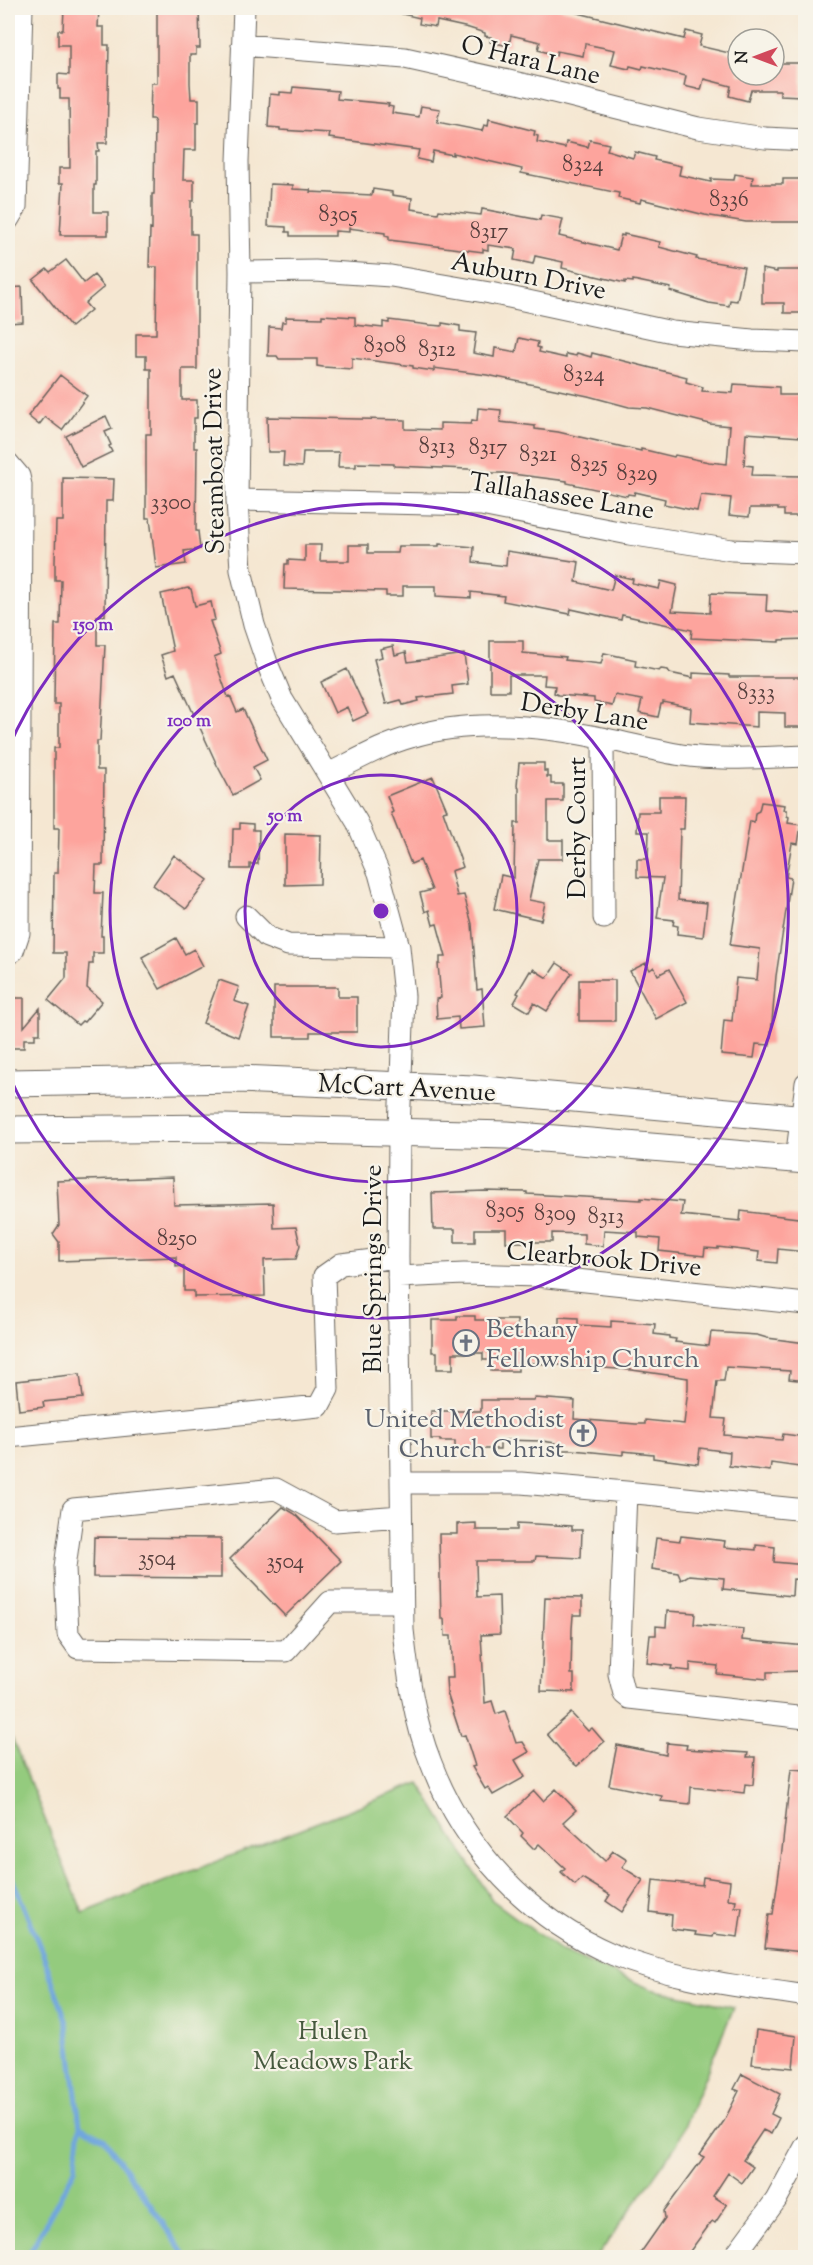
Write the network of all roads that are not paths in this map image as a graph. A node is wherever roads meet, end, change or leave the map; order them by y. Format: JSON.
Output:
{"nodes":[{"id":1,"x":22,"y":8,"type":"edge"},
{"id":2,"x":244,"y":8,"type":"edge"},
{"id":3,"x":242,"y":45,"type":"junction"},
{"id":4,"x":806,"y":140,"type":"edge"},
{"id":5,"x":8,"y":220,"type":"edge"},
{"id":6,"x":240,"y":272,"type":"junction"},
{"id":7,"x":806,"y":342,"type":"edge"},
{"id":8,"x":11,"y":466,"type":"edge"},
{"id":9,"x":237,"y":500,"type":"junction"},
{"id":10,"x":806,"y":553,"type":"edge"},
{"id":11,"x":603,"y":738,"type":"junction"},
{"id":12,"x":806,"y":756,"type":"edge"},
{"id":13,"x":328,"y":774,"type":"junction"},
{"id":14,"x":246,"y":916,"type":"dead end"},
{"id":15,"x":604,"y":918,"type":"dead end"},
{"id":16,"x":399,"y":947,"type":"junction"},
{"id":17,"x":10,"y":953,"type":"edge"},
{"id":18,"x":8,"y":1083,"type":"edge"},
{"id":19,"x":806,"y":1083,"type":"edge"},
{"id":20,"x":400,"y":1086,"type":"junction"},
{"id":21,"x":803,"y":1119,"type":"edge"},
{"id":22,"x":8,"y":1130,"type":"edge"},
{"id":23,"x":399,"y":1131,"type":"junction"},
{"id":24,"x":801,"y":1160,"type":"edge"},
{"id":25,"x":398,"y":1267,"type":"junction"},
{"id":26,"x":806,"y":1304,"type":"edge"},
{"id":27,"x":8,"y":1437,"type":"edge"},
{"id":28,"x":401,"y":1483,"type":"junction"},
{"id":29,"x":626,"y":1492,"type":"junction"},
{"id":30,"x":806,"y":1510,"type":"edge"},
{"id":31,"x":401,"y":1516,"type":"junction"},
{"id":32,"x":402,"y":1602,"type":"junction"},
{"id":33,"x":806,"y":1718,"type":"edge"},
{"id":34,"x":806,"y":1996,"type":"edge"},
{"id":35,"x":806,"y":2145,"type":"edge"},
{"id":36,"x":733,"y":2258,"type":"edge"}],
"edges":[{"from":1,"to":5,"type":"street"},
{"from":2,"to":3,"type":"street","name":"Steamboat Drive"},
{"from":3,"to":4,"type":"street","name":"O Hara Lane"},
{"from":3,"to":6,"type":"street","name":"Steamboat Drive"},
{"from":6,"to":7,"type":"street","name":"Auburn Drive"},
{"from":6,"to":9,"type":"street","name":"Steamboat Drive"},
{"from":8,"to":17,"type":"street"},
{"from":9,"to":10,"type":"street","name":"Tallahassee Lane"},
{"from":9,"to":13,"type":"street","name":"Steamboat Drive"},
{"from":11,"to":12,"type":"street","name":"Derby Lane"},
{"from":11,"to":13,"type":"street","name":"Derby Lane"},
{"from":11,"to":15,"type":"street","name":"Derby Court"},
{"from":13,"to":16,"type":"street","name":"Steamboat Drive"},
{"from":14,"to":16,"type":"street"},
{"from":16,"to":20,"type":"street","name":"Steamboat Drive"},
{"from":18,"to":20,"type":"main road","name":"McCart Avenue"},
{"from":19,"to":21,"type":"street"},
{"from":20,"to":21,"type":"main road","name":"McCart Avenue"},
{"from":20,"to":23,"type":"street","name":"Steamboat Drive"},
{"from":21,"to":24,"type":"street"},
{"from":22,"to":23,"type":"main road","name":"McCart Avenue"},
{"from":23,"to":24,"type":"main road","name":"McCart Avenue"},
{"from":23,"to":25,"type":"street","name":"Blue Springs Drive"},
{"from":25,"to":26,"type":"street","name":"Clearbrook Drive"},
{"from":25,"to":27,"type":"street","name":"Clearbrook Drive"},
{"from":25,"to":28,"type":"street","name":"Blue Springs Drive"},
{"from":28,"to":29,"type":"street"},
{"from":28,"to":31,"type":"street","name":"Blue Springs Drive"},
{"from":29,"to":30,"type":"street"},
{"from":29,"to":33,"type":"street"},
{"from":31,"to":32,"type":"street","name":"Blue Springs Drive"},
{"from":31,"to":32,"type":"street"},
{"from":32,"to":34,"type":"street","name":"Blue Springs Drive"},
{"from":35,"to":36,"type":"street"}]}
